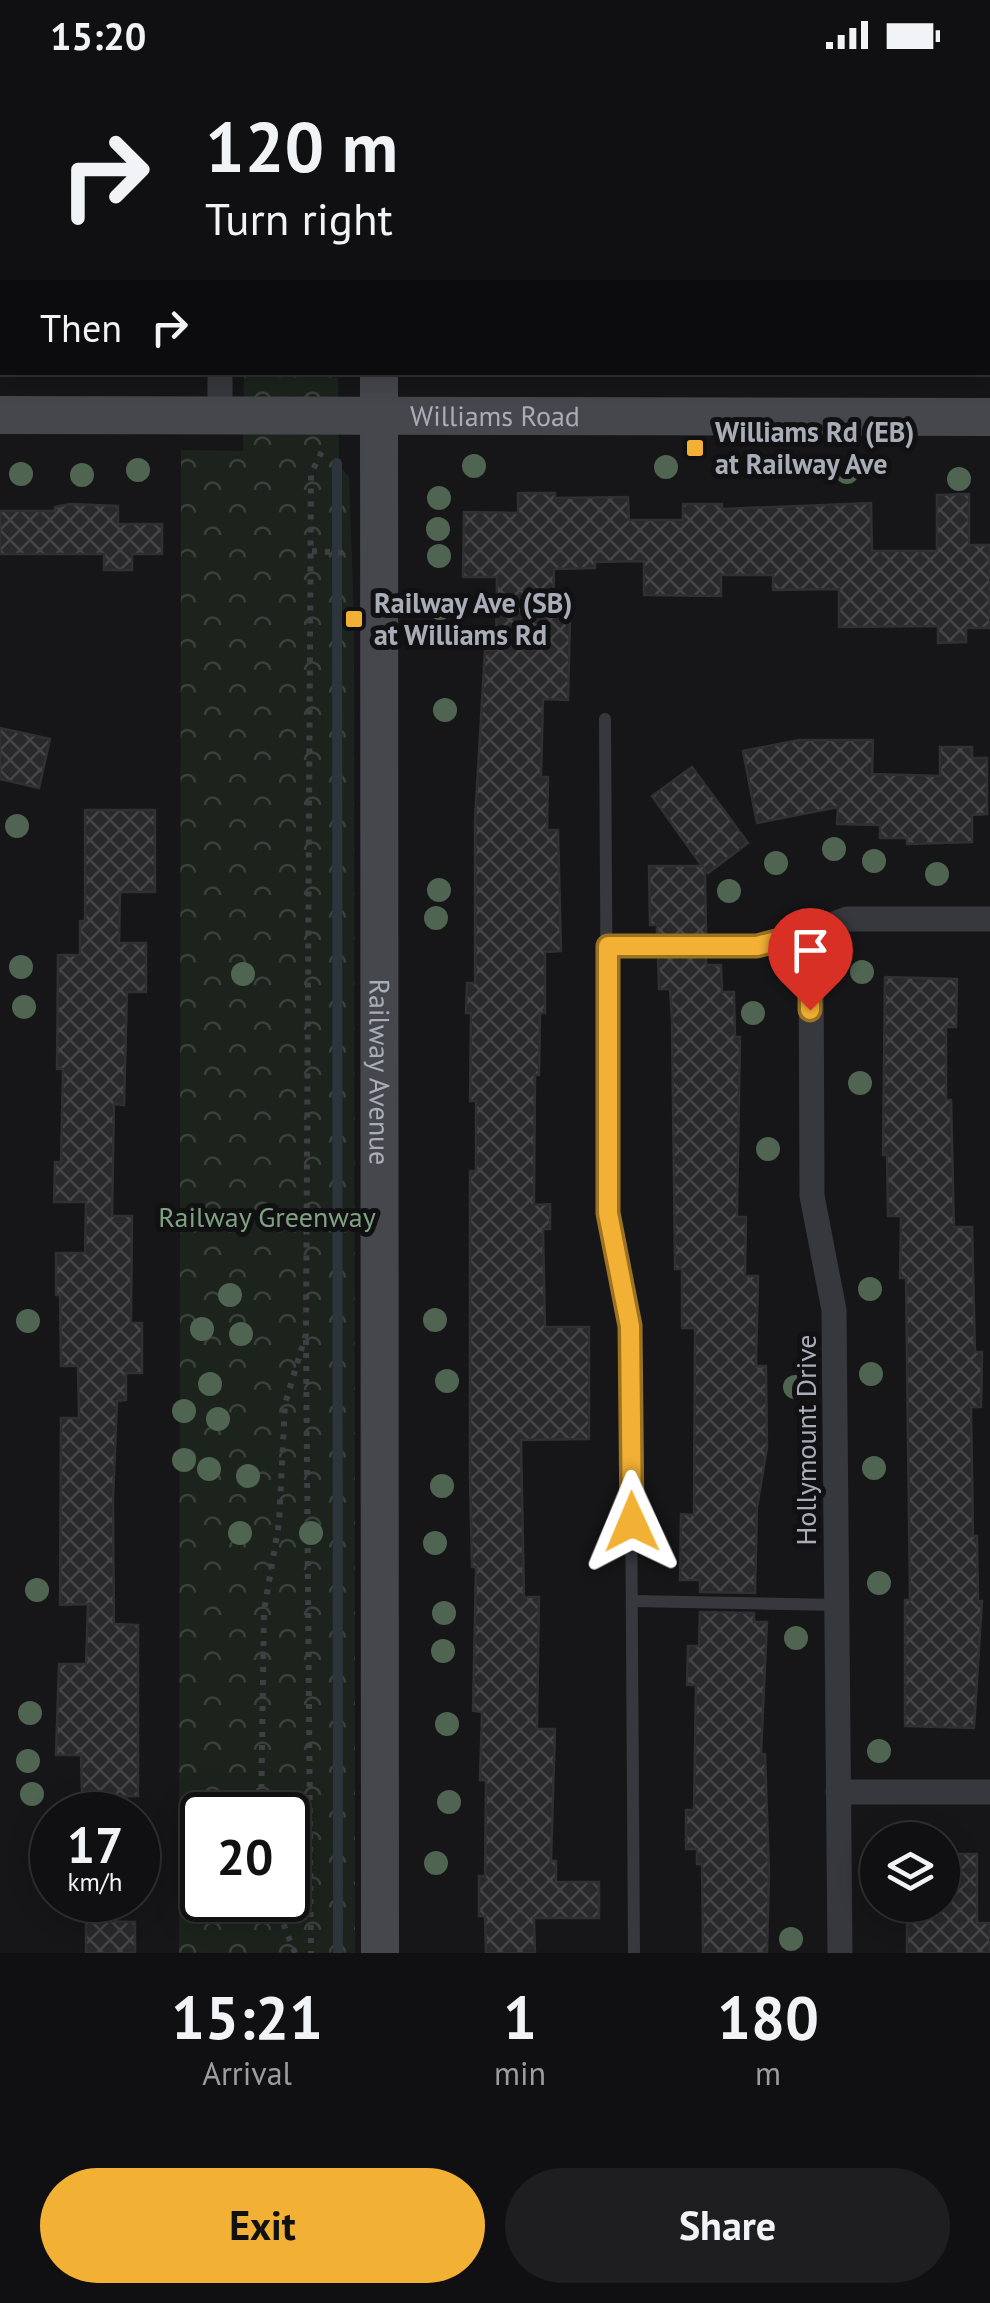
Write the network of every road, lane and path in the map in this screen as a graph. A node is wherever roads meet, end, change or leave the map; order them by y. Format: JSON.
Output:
{"nodes":[{"id":1,"x":220,"y":375,"type":"edge"},
{"id":2,"x":379,"y":375,"type":"edge"},
{"id":3,"x":0,"y":415,"type":"edge"},
{"id":4,"x":220,"y":415,"type":"junction"},
{"id":5,"x":379,"y":416,"type":"junction"},
{"id":6,"x":990,"y":417,"type":"edge"},
{"id":7,"x":323,"y":454,"type":"dead end"},
{"id":8,"x":606,"y":719,"type":"dead end"},
{"id":9,"x":990,"y":920,"type":"edge"},
{"id":10,"x":818,"y":930,"type":"junction"},
{"id":11,"x":608,"y":946,"type":"junction"},
{"id":12,"x":306,"y":1334,"type":"junction"},
{"id":13,"x":633,"y":1601,"type":"junction"},
{"id":14,"x":837,"y":1605,"type":"junction"},
{"id":15,"x":262,"y":1792,"type":"edge"},
{"id":16,"x":838,"y":1792,"type":"junction"},
{"id":17,"x":990,"y":1792,"type":"edge"},
{"id":18,"x":283,"y":1922,"type":"edge"},
{"id":19,"x":295,"y":1953,"type":"edge"},
{"id":20,"x":311,"y":1953,"type":"edge"},
{"id":21,"x":380,"y":1953,"type":"edge"},
{"id":22,"x":634,"y":1953,"type":"edge"},
{"id":23,"x":840,"y":1953,"type":"edge"}],
"edges":[{"from":1,"to":4,"type":"street"},
{"from":2,"to":5,"type":"main road","name":"Railway Avenue"},
{"from":3,"to":4,"type":"main road","name":"Williams Road"},
{"from":4,"to":5,"type":"main road","name":"Williams Road"},
{"from":5,"to":6,"type":"main road","name":"Williams Road"},
{"from":5,"to":21,"type":"main road","name":"Railway Avenue"},
{"from":7,"to":12,"type":"path"},
{"from":8,"to":11,"type":"lane"},
{"from":9,"to":10,"type":"street"},
{"from":10,"to":11,"type":"lane"},
{"from":10,"to":14,"type":"street","name":"Hollymount Drive"},
{"from":11,"to":13,"type":"lane"},
{"from":12,"to":15,"type":"path"},
{"from":12,"to":20,"type":"path"},
{"from":13,"to":14,"type":"lane"},
{"from":13,"to":22,"type":"lane"},
{"from":14,"to":16,"type":"street","name":"Hollymount Drive"},
{"from":16,"to":17,"type":"street"},
{"from":16,"to":23,"type":"street","name":"Hollymount Drive"},
{"from":18,"to":19,"type":"path"}]}
